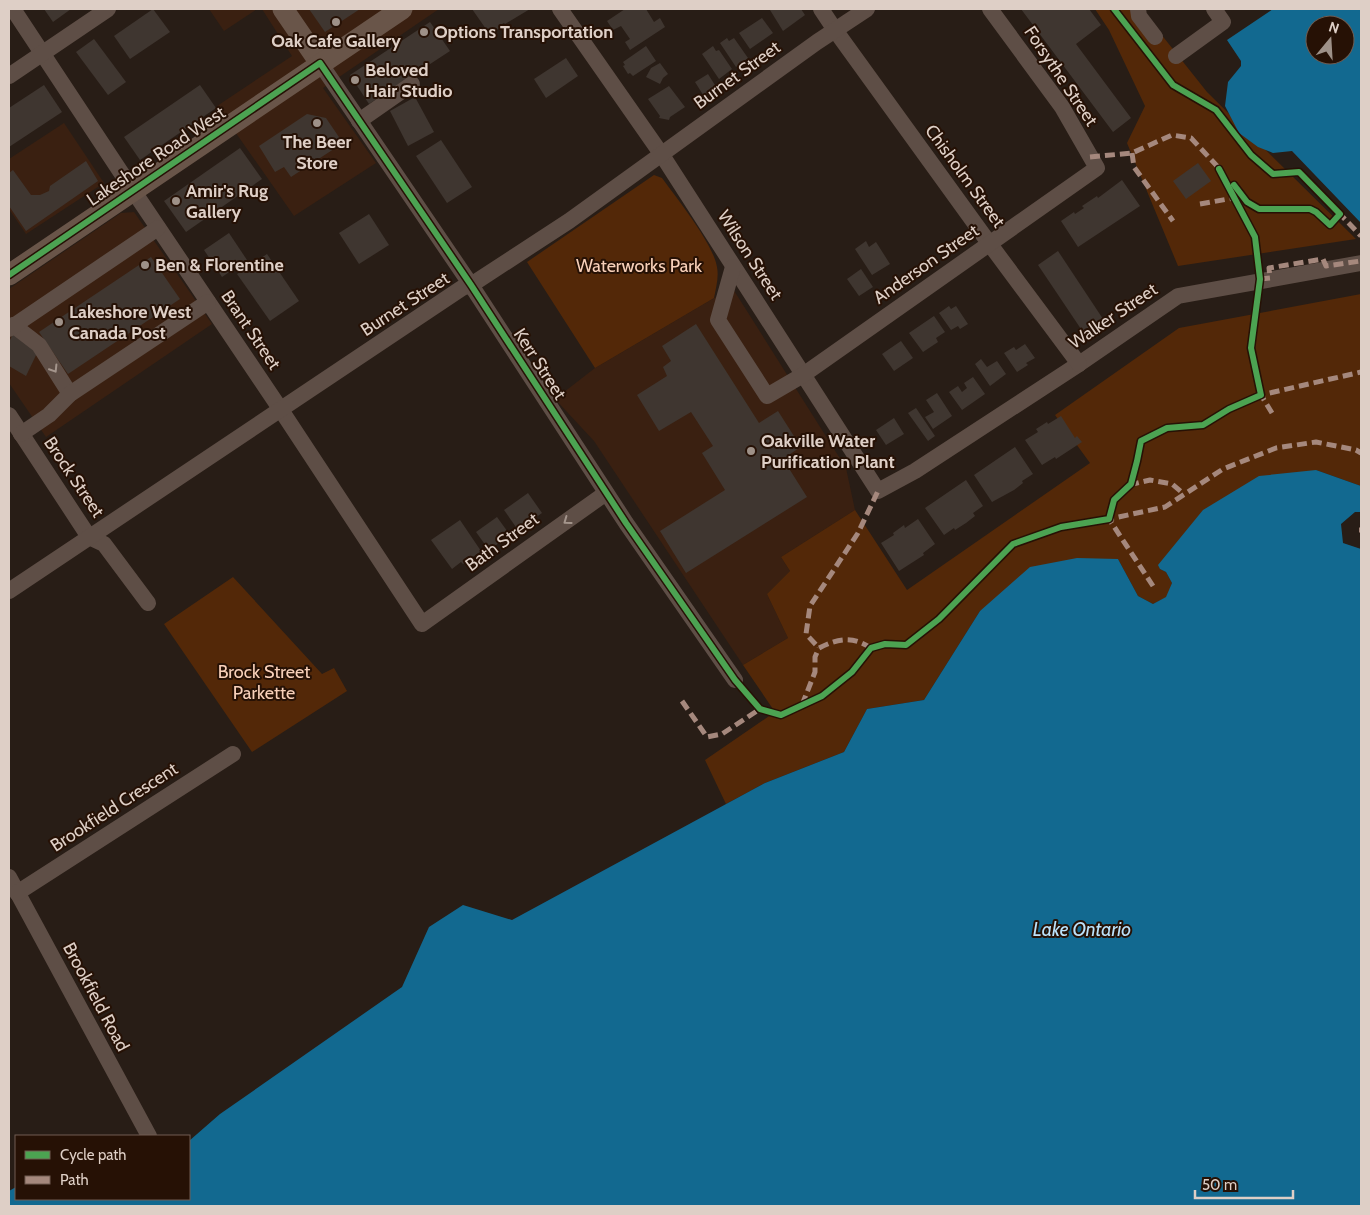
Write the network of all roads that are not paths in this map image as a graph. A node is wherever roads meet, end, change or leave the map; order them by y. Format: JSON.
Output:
{"nodes":[{"id":1,"x":13,"y":9,"type":"edge"},
{"id":2,"x":108,"y":9,"type":"edge"},
{"id":3,"x":283,"y":9,"type":"edge"},
{"id":4,"x":402,"y":9,"type":"edge"},
{"id":5,"x":560,"y":9,"type":"edge"},
{"id":6,"x":821,"y":9,"type":"edge"},
{"id":7,"x":867,"y":9,"type":"edge"},
{"id":8,"x":990,"y":9,"type":"edge"},
{"id":9,"x":1138,"y":9,"type":"edge"},
{"id":10,"x":1214,"y":9,"type":"edge"},
{"id":11,"x":835,"y":30,"type":"junction"},
{"id":12,"x":1155,"y":37,"type":"dead end"},
{"id":13,"x":42,"y":54,"type":"junction"},
{"id":14,"x":1176,"y":56,"type":"dead end"},
{"id":15,"x":320,"y":63,"type":"junction"},
{"id":16,"x":9,"y":76,"type":"edge"},
{"id":17,"x":412,"y":84,"type":"dead end"},
{"id":18,"x":359,"y":121,"type":"junction"},
{"id":19,"x":662,"y":155,"type":"junction"},
{"id":20,"x":1097,"y":168,"type":"joint"},
{"id":21,"x":132,"y":190,"type":"junction"},
{"id":22,"x":158,"y":228,"type":"junction"},
{"id":23,"x":989,"y":243,"type":"junction"},
{"id":24,"x":1361,"y":263,"type":"edge"},
{"id":25,"x":733,"y":267,"type":"junction"},
{"id":26,"x":9,"y":275,"type":"edge"},
{"id":27,"x":471,"y":285,"type":"junction"},
{"id":28,"x":208,"y":302,"type":"junction"},
{"id":29,"x":11,"y":327,"type":"edge"},
{"id":30,"x":1080,"y":364,"type":"junction"},
{"id":31,"x":802,"y":375,"type":"junction"},
{"id":32,"x":70,"y":394,"type":"junction"},
{"id":33,"x":281,"y":410,"type":"junction"},
{"id":34,"x":9,"y":415,"type":"edge"},
{"id":35,"x":21,"y":434,"type":"junction"},
{"id":36,"x":915,"y":471,"type":"joint"},
{"id":37,"x":606,"y":493,"type":"junction"},
{"id":38,"x":89,"y":537,"type":"junction"},
{"id":39,"x":9,"y":591,"type":"edge"},
{"id":40,"x":148,"y":603,"type":"dead end"},
{"id":41,"x":422,"y":624,"type":"joint"},
{"id":42,"x":735,"y":680,"type":"dead end"},
{"id":43,"x":234,"y":754,"type":"dead end"},
{"id":44,"x":9,"y":877,"type":"edge"},
{"id":45,"x":17,"y":893,"type":"junction"},
{"id":46,"x":148,"y":1135,"type":"edge"}],
"edges":[{"from":1,"to":13,"type":"street","name":"Brant Street"},
{"from":2,"to":13,"type":"street"},
{"from":3,"to":15,"type":"main road","name":"Kerr Street"},
{"from":4,"to":15,"type":"main road","name":"Lakeshore Road West"},
{"from":5,"to":19,"type":"street","name":"Wilson Street"},
{"from":6,"to":11,"type":"street","name":"Chisholm Street"},
{"from":7,"to":11,"type":"street","name":"Burnet Street"},
{"from":8,"to":20,"type":"street","name":"Forsythe Street"},
{"from":9,"to":12,"type":"street"},
{"from":10,"to":14,"type":"street"},
{"from":11,"to":19,"type":"street","name":"Burnet Street"},
{"from":11,"to":23,"type":"street","name":"Chisholm Street"},
{"from":13,"to":16,"type":"street"},
{"from":13,"to":21,"type":"street","name":"Brant Street"},
{"from":15,"to":18,"type":"street","name":"Kerr Street"},
{"from":15,"to":21,"type":"main road","name":"Lakeshore Road West"},
{"from":17,"to":18,"type":"street"},
{"from":18,"to":27,"type":"street","name":"Kerr Street"},
{"from":19,"to":25,"type":"street","name":"Wilson Street"},
{"from":19,"to":27,"type":"street","name":"Burnet Street"},
{"from":20,"to":23,"type":"street","name":"Anderson Street"},
{"from":21,"to":22,"type":"street","name":"Brant Street"},
{"from":21,"to":26,"type":"main road","name":"Lakeshore Road West"},
{"from":22,"to":28,"type":"street","name":"Brant Street"},
{"from":22,"to":29,"type":"street"},
{"from":23,"to":30,"type":"street","name":"Chisholm Street"},
{"from":23,"to":31,"type":"street","name":"Anderson Street"},
{"from":24,"to":30,"type":"street","name":"Walker Street"},
{"from":25,"to":31,"type":"street","name":"Wilson Street"},
{"from":25,"to":31,"type":"street","name":"Anderson Street"},
{"from":27,"to":33,"type":"street","name":"Burnet Street"},
{"from":27,"to":37,"type":"street","name":"Kerr Street"},
{"from":28,"to":32,"type":"street"},
{"from":28,"to":33,"type":"street","name":"Brant Street"},
{"from":29,"to":32,"type":"street","one_way":true},
{"from":30,"to":36,"type":"street","name":"Walker Street"},
{"from":31,"to":36,"type":"street","name":"Wilson Street"},
{"from":32,"to":35,"type":"street"},
{"from":33,"to":38,"type":"street","name":"Burnet Street"},
{"from":33,"to":41,"type":"street","name":"Brant Street"},
{"from":34,"to":35,"type":"street","name":"Brock Street"},
{"from":35,"to":38,"type":"street","name":"Brock Street"},
{"from":37,"to":41,"type":"street","name":"Bath Street","one_way":true},
{"from":37,"to":42,"type":"street","name":"Kerr Street"},
{"from":38,"to":39,"type":"street","name":"Burnet Street"},
{"from":38,"to":40,"type":"street","name":"Brock Street"},
{"from":43,"to":45,"type":"street","name":"Brookfield Crescent"},
{"from":44,"to":45,"type":"street","name":"Brookfield Road"},
{"from":45,"to":46,"type":"street","name":"Brookfield Road"}]}
